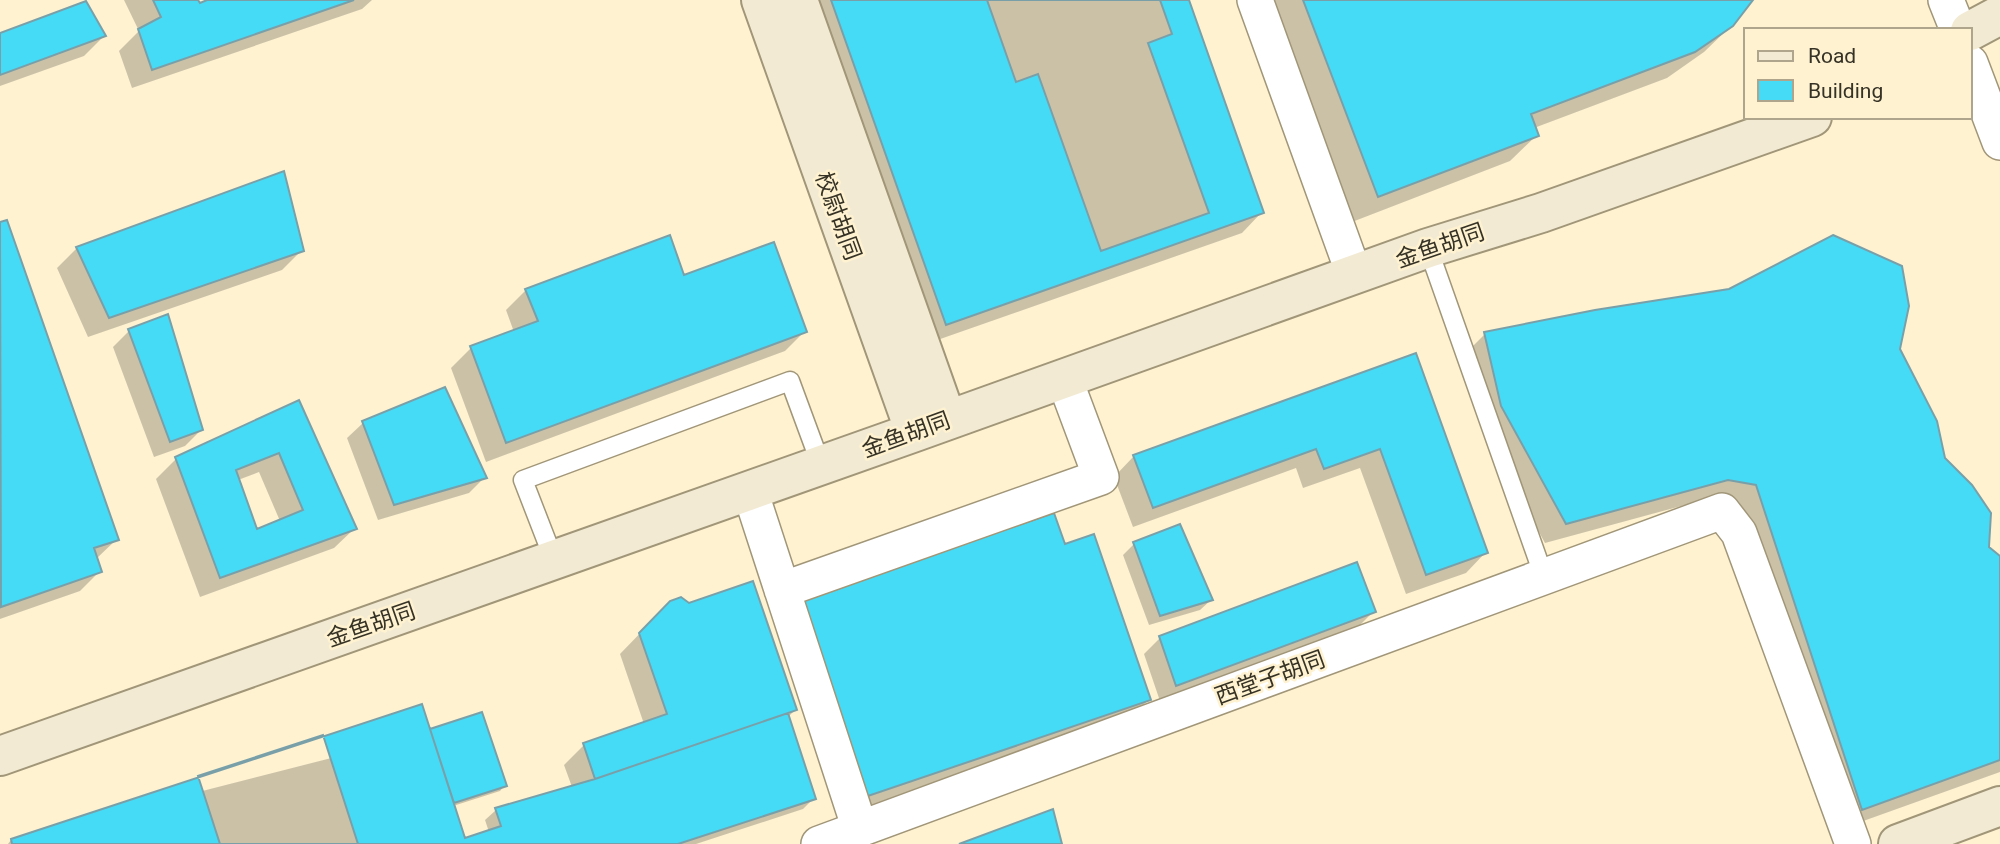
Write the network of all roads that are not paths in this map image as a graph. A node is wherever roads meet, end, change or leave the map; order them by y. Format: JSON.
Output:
{"nodes":[{"id":1,"x":761,"y":0,"type":"edge"},
{"id":2,"x":1255,"y":0,"type":"edge"},
{"id":3,"x":1946,"y":0,"type":"edge"},
{"id":4,"x":803,"y":8,"type":"edge"},
{"id":5,"x":2000,"y":15,"type":"edge"},
{"id":6,"x":1957,"y":28,"type":"edge"},
{"id":7,"x":1972,"y":30,"type":"edge"},
{"id":8,"x":1972,"y":68,"type":"edge"},
{"id":9,"x":1806,"y":119,"type":"edge"},
{"id":10,"x":2000,"y":142,"type":"edge"},
{"id":11,"x":1428,"y":248,"type":"junction"},
{"id":12,"x":1354,"y":274,"type":"junction"},
{"id":13,"x":1064,"y":378,"type":"junction"},
{"id":14,"x":931,"y":426,"type":"junction"},
{"id":15,"x":821,"y":466,"type":"junction"},
{"id":16,"x":750,"y":491,"type":"junction"},
{"id":17,"x":554,"y":560,"type":"junction"},
{"id":18,"x":1544,"y":577,"type":"junction"},
{"id":19,"x":782,"y":590,"type":"junction"},
{"id":20,"x":0,"y":756,"type":"edge"},
{"id":21,"x":2000,"y":806,"type":"edge"},
{"id":22,"x":860,"y":829,"type":"junction"},
{"id":23,"x":819,"y":844,"type":"edge"},
{"id":24,"x":1853,"y":844,"type":"edge"},
{"id":25,"x":1898,"y":844,"type":"edge"}],
"edges":[{"from":1,"to":14,"type":"main road","name":"校尉胡同"},
{"from":2,"to":12,"type":"street"},
{"from":3,"to":6,"type":"street"},
{"from":4,"to":14,"type":"main road","name":"校尉胡同"},
{"from":5,"to":7,"type":"main road"},
{"from":8,"to":10,"type":"street"},
{"from":9,"to":11,"type":"main road","name":"金鱼胡同"},
{"from":11,"to":12,"type":"main road","name":"金鱼胡同"},
{"from":11,"to":18,"type":"lane"},
{"from":12,"to":13,"type":"main road","name":"金鱼胡同"},
{"from":13,"to":14,"type":"main road","name":"金鱼胡同"},
{"from":13,"to":19,"type":"street"},
{"from":14,"to":15,"type":"main road","name":"金鱼胡同"},
{"from":15,"to":16,"type":"main road","name":"金鱼胡同"},
{"from":15,"to":17,"type":"lane"},
{"from":16,"to":17,"type":"main road","name":"金鱼胡同"},
{"from":16,"to":19,"type":"street"},
{"from":17,"to":20,"type":"main road","name":"金鱼胡同"},
{"from":18,"to":22,"type":"street","name":"西堂子胡同"},
{"from":18,"to":24,"type":"street","name":"西堂子胡同"},
{"from":19,"to":22,"type":"street"},
{"from":21,"to":25,"type":"main road"},
{"from":22,"to":23,"type":"street","name":"西堂子胡同"}]}
